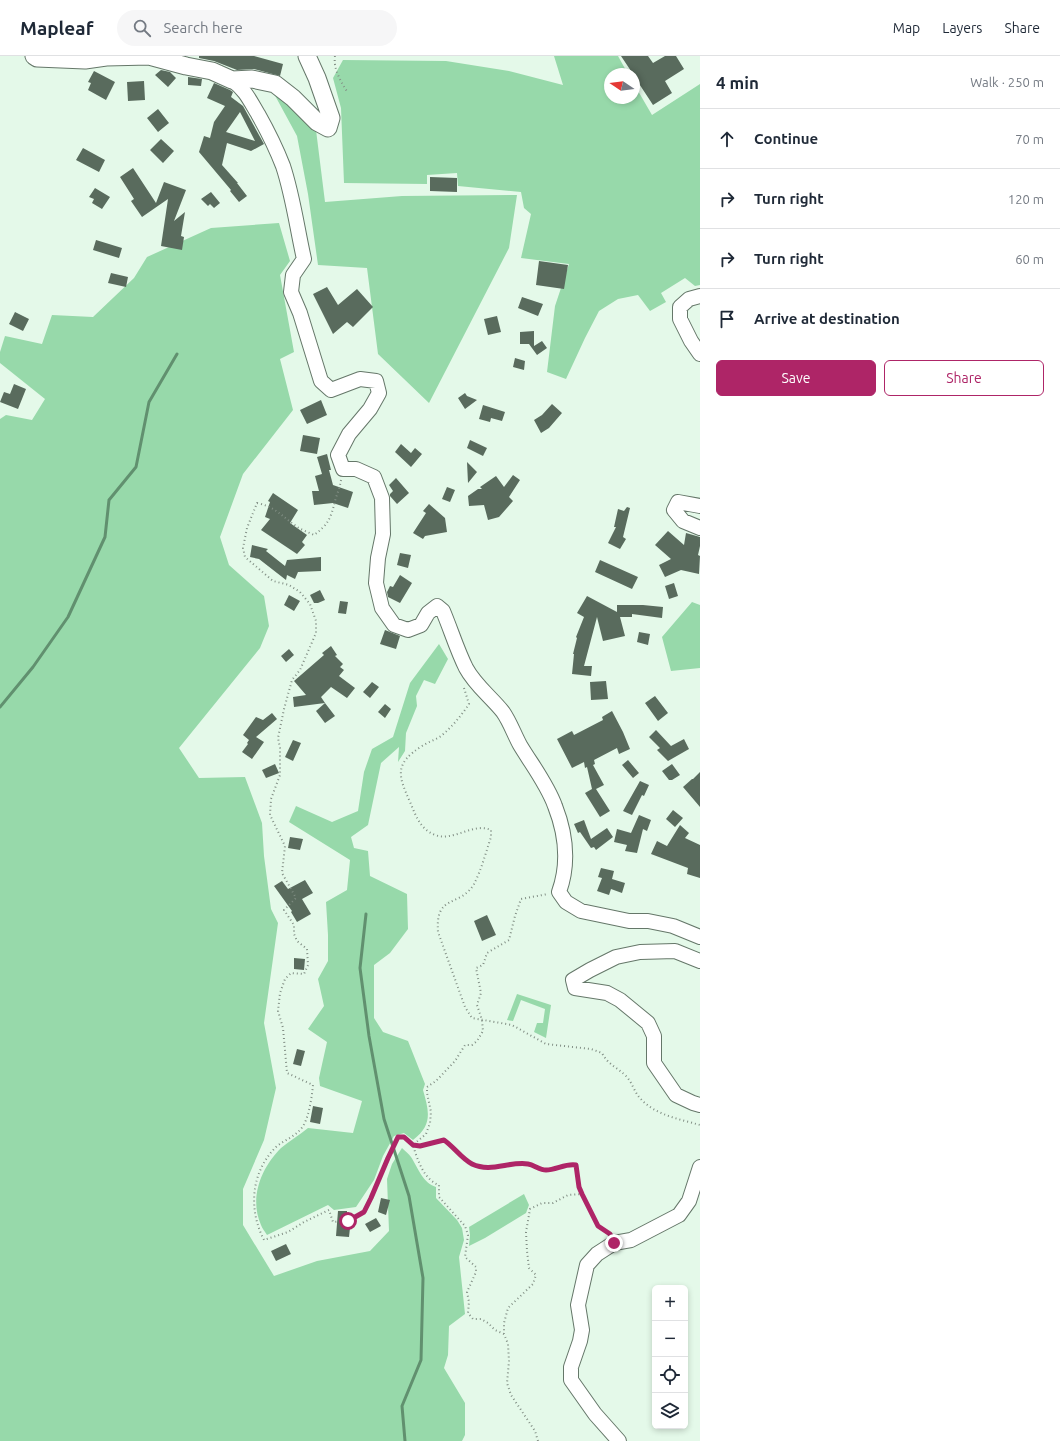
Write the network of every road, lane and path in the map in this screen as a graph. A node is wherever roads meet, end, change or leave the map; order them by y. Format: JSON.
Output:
{"nodes":[{"id":1,"x":34,"y":56,"type":"edge"},
{"id":2,"x":307,"y":56,"type":"edge"},
{"id":3,"x":335,"y":56,"type":"edge"},
{"id":4,"x":232,"y":80,"type":"junction"},
{"id":5,"x":348,"y":93,"type":"dead end"},
{"id":6,"x":700,"y":296,"type":"edge"},
{"id":7,"x":700,"y":354,"type":"edge"},
{"id":8,"x":343,"y":469,"type":"junction"},
{"id":9,"x":700,"y":506,"type":"edge"},
{"id":10,"x":700,"y":528,"type":"edge"},
{"id":11,"x":463,"y":686,"type":"dead end"},
{"id":12,"x":559,"y":892,"type":"junction"},
{"id":13,"x":700,"y":937,"type":"edge"},
{"id":14,"x":700,"y":961,"type":"edge"},
{"id":15,"x":482,"y":1020,"type":"junction"},
{"id":16,"x":700,"y":1105,"type":"edge"},
{"id":17,"x":700,"y":1125,"type":"edge"},
{"id":18,"x":413,"y":1145,"type":"junction"},
{"id":19,"x":700,"y":1167,"type":"edge"},
{"id":20,"x":582,"y":1194,"type":"junction"},
{"id":21,"x":614,"y":1243,"type":"junction"},
{"id":22,"x":504,"y":1334,"type":"junction"},
{"id":23,"x":538,"y":1441,"type":"edge"},
{"id":24,"x":619,"y":1441,"type":"edge"}],
"edges":[{"from":1,"to":4,"type":"main road"},
{"from":2,"to":4,"type":"main road"},
{"from":3,"to":5,"type":"path"},
{"from":4,"to":8,"type":"street"},
{"from":6,"to":7,"type":"street"},
{"from":8,"to":12,"type":"street"},
{"from":8,"to":18,"type":"path"},
{"from":9,"to":10,"type":"street"},
{"from":11,"to":15,"type":"path"},
{"from":12,"to":13,"type":"street"},
{"from":12,"to":15,"type":"path"},
{"from":14,"to":16,"type":"street"},
{"from":15,"to":17,"type":"path"},
{"from":15,"to":18,"type":"path"},
{"from":18,"to":20,"type":"path"},
{"from":18,"to":22,"type":"path"},
{"from":19,"to":21,"type":"street"},
{"from":20,"to":21,"type":"path"},
{"from":20,"to":22,"type":"path"},
{"from":21,"to":24,"type":"street"},
{"from":22,"to":23,"type":"path"}]}
